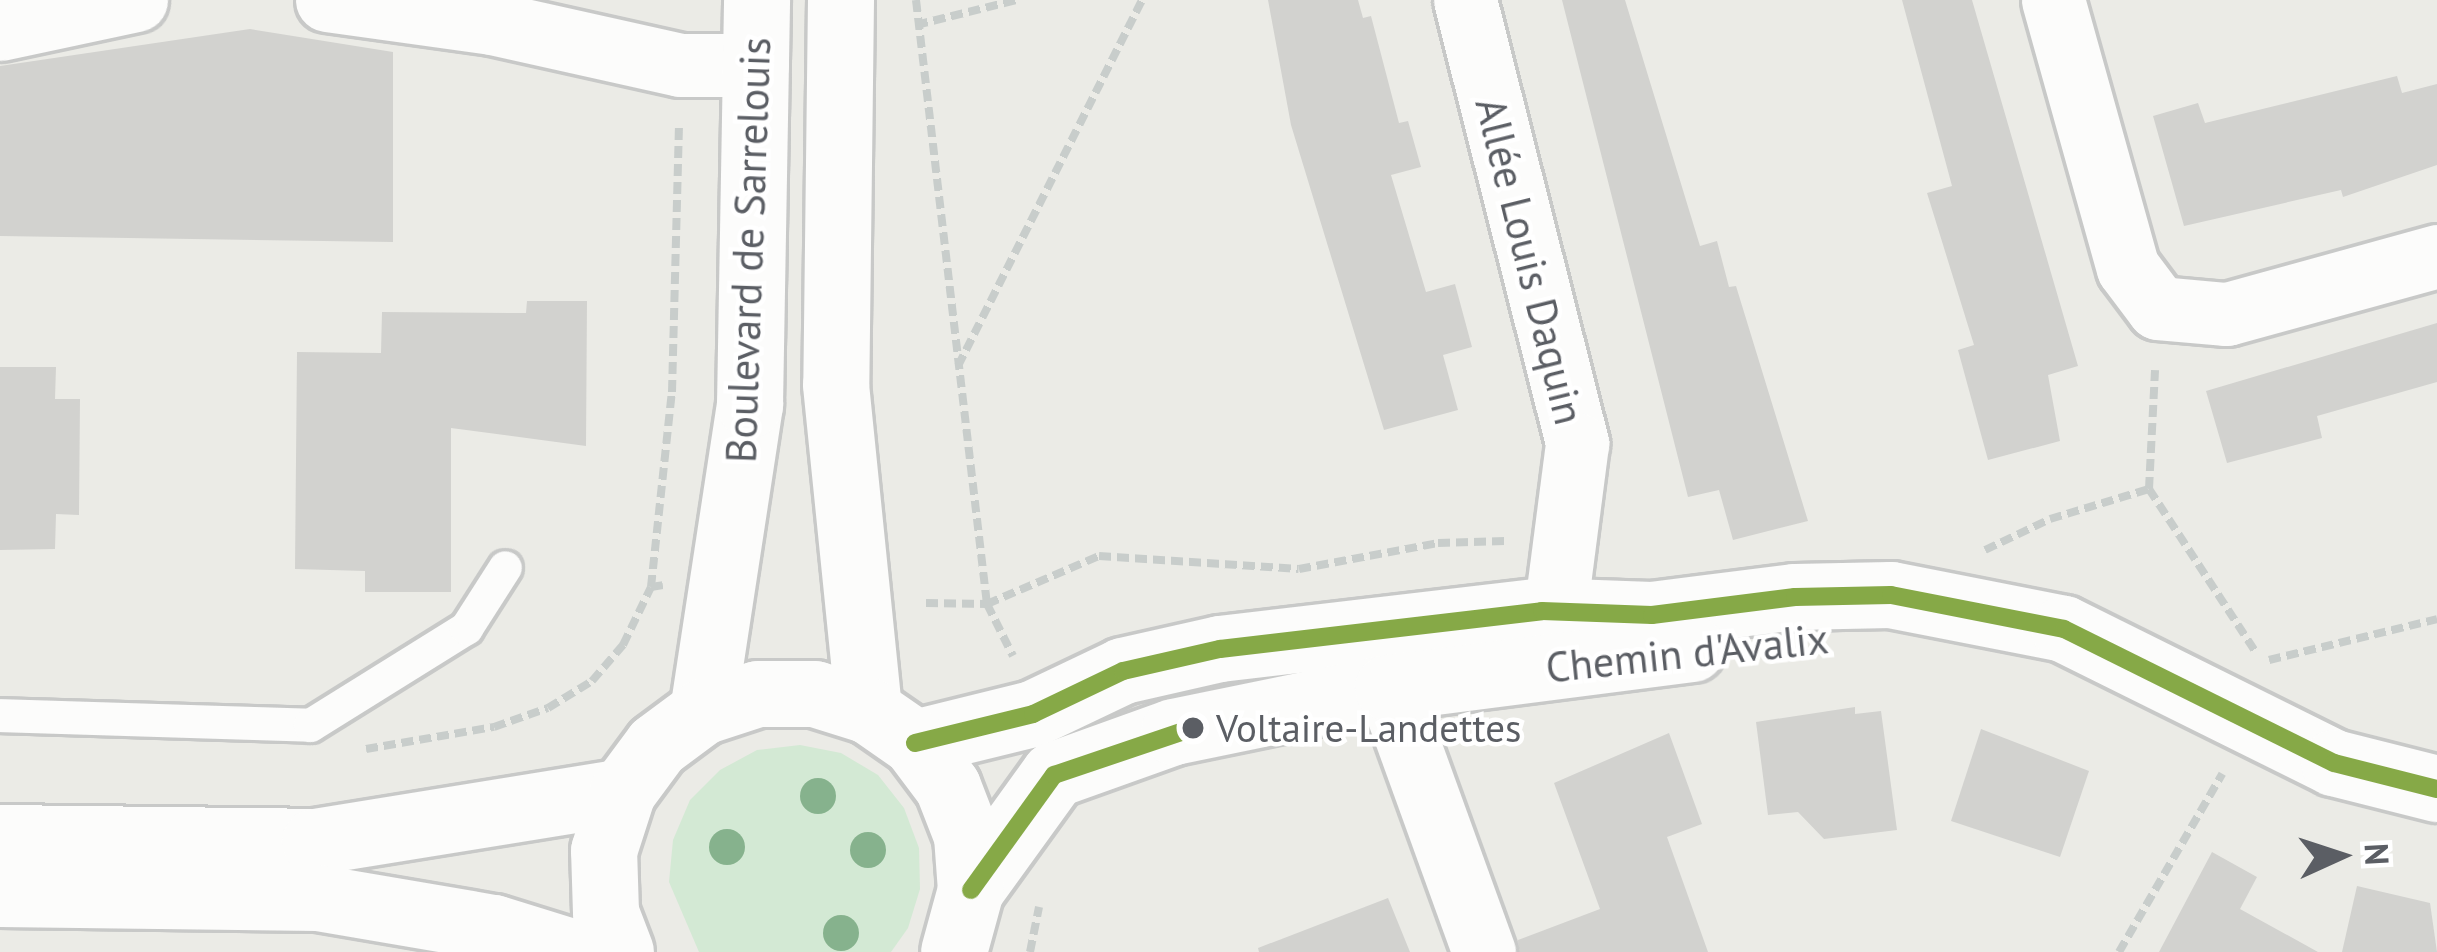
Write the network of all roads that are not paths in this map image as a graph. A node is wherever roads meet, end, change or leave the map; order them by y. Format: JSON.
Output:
{"nodes":[{"id":1,"x":136,"y":0,"type":"edge"},
{"id":2,"x":327,"y":0,"type":"edge"},
{"id":3,"x":757,"y":0,"type":"edge"},
{"id":4,"x":841,"y":0,"type":"edge"},
{"id":5,"x":1465,"y":0,"type":"edge"},
{"id":6,"x":2053,"y":0,"type":"edge"},
{"id":7,"x":0,"y":29,"type":"edge"},
{"id":8,"x":757,"y":64,"type":"junction"},
{"id":9,"x":2437,"y":256,"type":"edge"},
{"id":10,"x":505,"y":567,"type":"dead end"},
{"id":11,"x":1366,"y":627,"type":"junction"},
{"id":12,"x":1550,"y":639,"type":"junction"},
{"id":13,"x":1388,"y":688,"type":"junction"},
{"id":14,"x":703,"y":712,"type":"junction"},
{"id":15,"x":0,"y":715,"type":"edge"},
{"id":16,"x":892,"y":728,"type":"junction"},
{"id":17,"x":2437,"y":789,"type":"edge"},
{"id":18,"x":623,"y":793,"type":"junction"},
{"id":19,"x":2437,"y":827,"type":"edge"},
{"id":20,"x":0,"y":838,"type":"edge"},
{"id":21,"x":971,"y":890,"type":"junction"},
{"id":22,"x":0,"y":894,"type":"edge"},
{"id":23,"x":571,"y":952,"type":"edge"},
{"id":24,"x":621,"y":952,"type":"edge"},
{"id":25,"x":954,"y":952,"type":"edge"},
{"id":26,"x":1484,"y":952,"type":"edge"}],
"edges":[{"from":1,"to":7,"type":"street"},
{"from":2,"to":8,"type":"street"},
{"from":3,"to":8,"type":"street","name":"Boulevard de Sarrelouis"},
{"from":4,"to":16,"type":"street","name":"Boulevard de Sarrelouis"},
{"from":5,"to":12,"type":"street","name":"Allée Louis Daquin"},
{"from":6,"to":9,"type":"street"},
{"from":8,"to":14,"type":"street","name":"Boulevard de Sarrelouis"},
{"from":10,"to":15,"type":"lane"},
{"from":11,"to":12,"type":"street","name":"Chemin d'Avalix"},
{"from":11,"to":13,"type":"street"},
{"from":11,"to":16,"type":"street","name":"Chemin d'Avalix"},
{"from":12,"to":13,"type":"street","name":"Chemin d'Avalix"},
{"from":12,"to":17,"type":"street","name":"Chemin d'Avalix"},
{"from":12,"to":19,"type":"street","name":"Chemin d'Avalix"},
{"from":13,"to":21,"type":"street","name":"Chemin d'Avalix"},
{"from":13,"to":26,"type":"street"},
{"from":14,"to":16,"type":"street"},
{"from":14,"to":18,"type":"street"},
{"from":16,"to":21,"type":"street"},
{"from":18,"to":20,"type":"street"},
{"from":18,"to":24,"type":"street"},
{"from":21,"to":25,"type":"street"},
{"from":22,"to":23,"type":"street"}]}
